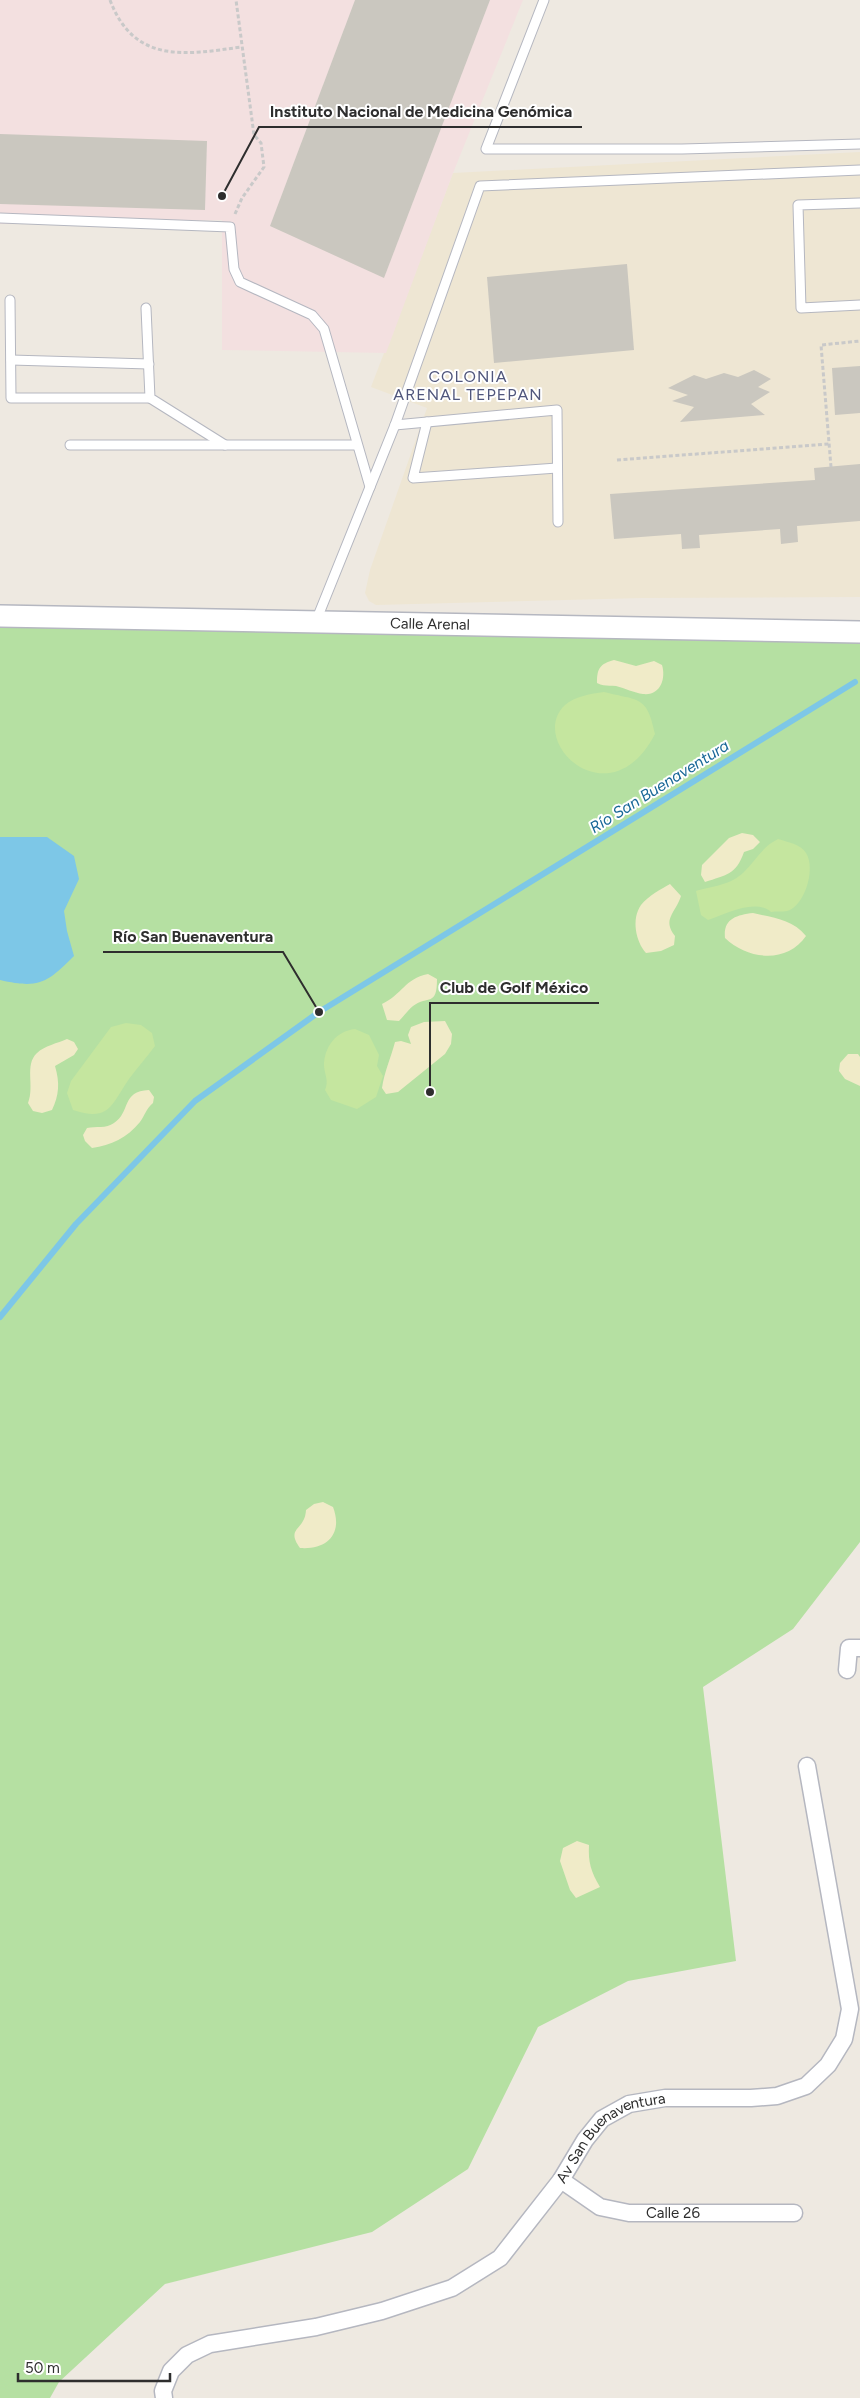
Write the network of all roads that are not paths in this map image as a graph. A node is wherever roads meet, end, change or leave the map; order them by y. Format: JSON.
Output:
{"nodes":[{"id":1,"x":544,"y":0,"type":"edge"},
{"id":2,"x":860,"y":144,"type":"edge"},
{"id":3,"x":860,"y":170,"type":"edge"},
{"id":4,"x":860,"y":203,"type":"edge"},
{"id":5,"x":0,"y":218,"type":"edge"},
{"id":6,"x":10,"y":300,"type":"dead end"},
{"id":7,"x":860,"y":305,"type":"edge"},
{"id":8,"x":146,"y":308,"type":"dead end"},
{"id":9,"x":11,"y":360,"type":"junction"},
{"id":10,"x":149,"y":364,"type":"junction"},
{"id":11,"x":150,"y":398,"type":"junction"},
{"id":12,"x":427,"y":422,"type":"junction"},
{"id":13,"x":395,"y":425,"type":"junction"},
{"id":14,"x":70,"y":445,"type":"dead end"},
{"id":15,"x":225,"y":445,"type":"junction"},
{"id":16,"x":357,"y":445,"type":"junction"},
{"id":17,"x":557,"y":468,"type":"junction"},
{"id":18,"x":370,"y":487,"type":"junction"},
{"id":19,"x":558,"y":522,"type":"dead end"},
{"id":20,"x":0,"y":616,"type":"edge"},
{"id":21,"x":315,"y":622,"type":"junction"},
{"id":22,"x":860,"y":632,"type":"edge"},
{"id":23,"x":860,"y":1648,"type":"edge"},
{"id":24,"x":847,"y":1670,"type":"dead end"},
{"id":25,"x":807,"y":1766,"type":"dead end"},
{"id":26,"x":561,"y":2180,"type":"junction"},
{"id":27,"x":794,"y":2213,"type":"dead end"},
{"id":28,"x":164,"y":2398,"type":"edge"}],
"edges":[{"from":1,"to":2,"type":"lane"},
{"from":3,"to":13,"type":"lane"},
{"from":4,"to":7,"type":"lane"},
{"from":5,"to":16,"type":"lane"},
{"from":6,"to":9,"type":"lane"},
{"from":8,"to":10,"type":"lane"},
{"from":9,"to":10,"type":"lane"},
{"from":9,"to":11,"type":"lane"},
{"from":10,"to":11,"type":"lane"},
{"from":11,"to":15,"type":"lane"},
{"from":12,"to":13,"type":"lane"},
{"from":12,"to":17,"type":"lane"},
{"from":12,"to":17,"type":"lane"},
{"from":13,"to":18,"type":"lane"},
{"from":14,"to":15,"type":"lane"},
{"from":15,"to":16,"type":"lane"},
{"from":16,"to":18,"type":"lane"},
{"from":17,"to":19,"type":"lane"},
{"from":18,"to":21,"type":"lane"},
{"from":20,"to":21,"type":"street","name":"Calle Arenal"},
{"from":21,"to":22,"type":"street","name":"Calle Arenal"},
{"from":23,"to":24,"type":"street"},
{"from":25,"to":26,"type":"street","name":"Av San Buenaventura"},
{"from":26,"to":27,"type":"street","name":"Calle 26"},
{"from":26,"to":28,"type":"street","name":"Av San Buenaventura"}]}
